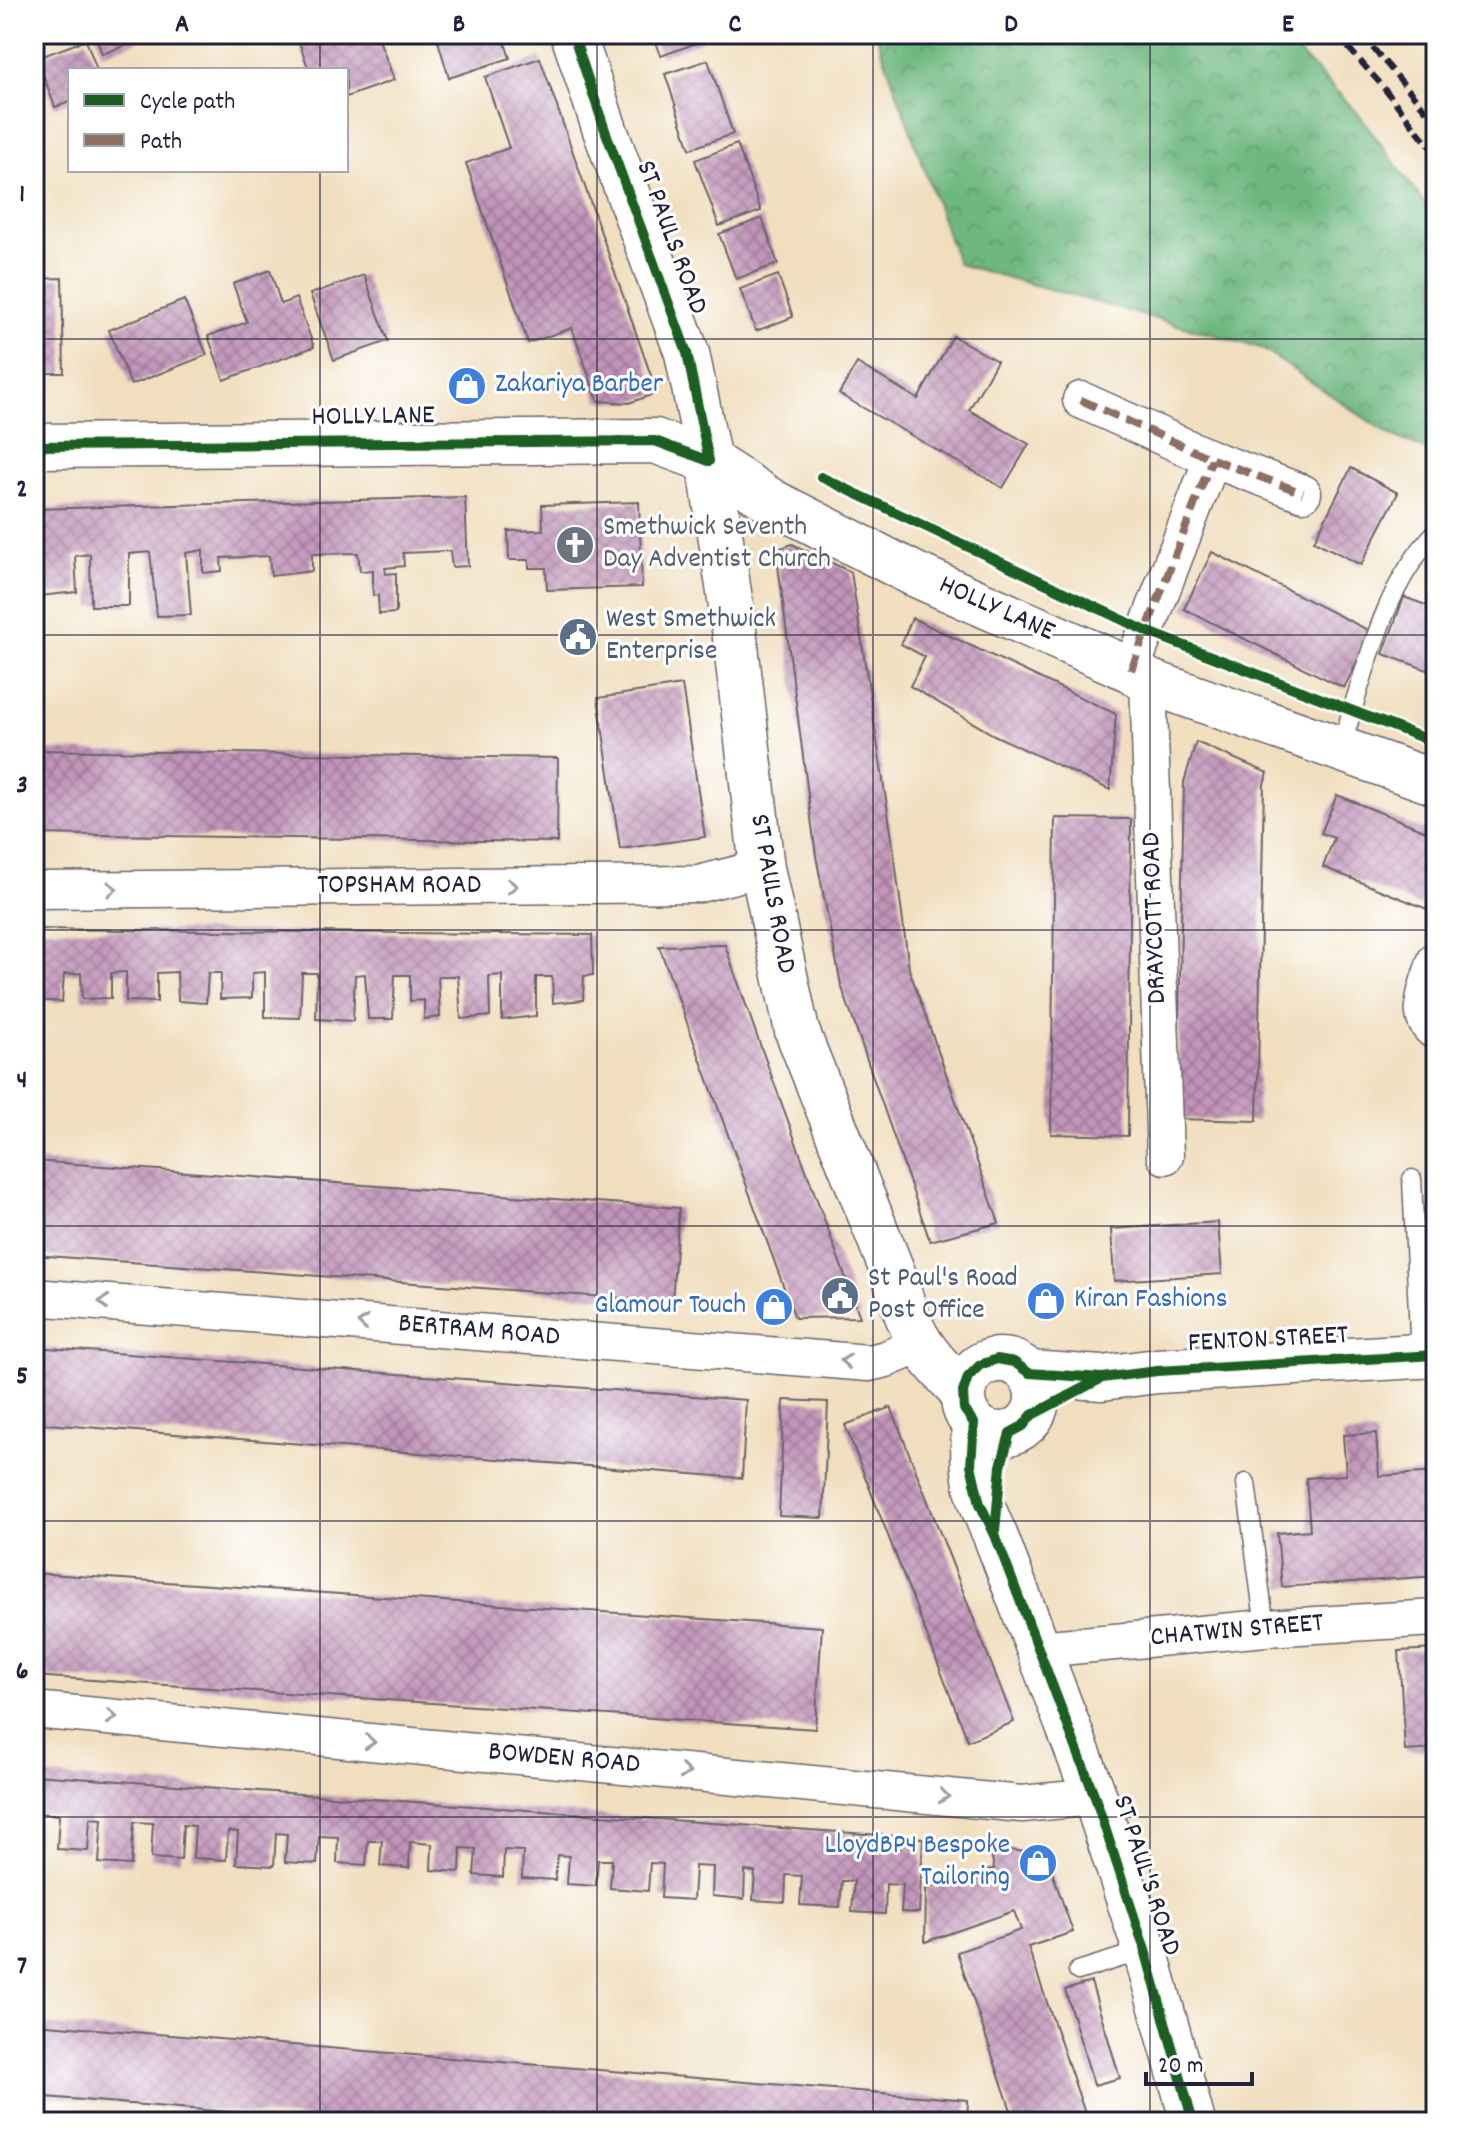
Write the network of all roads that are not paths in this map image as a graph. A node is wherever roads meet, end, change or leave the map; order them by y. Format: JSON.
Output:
{"nodes":[{"id":1,"x":573,"y":34,"type":"edge"},
{"id":2,"x":1081,"y":400,"type":"dead end"},
{"id":3,"x":34,"y":446,"type":"edge"},
{"id":4,"x":1212,"y":459,"type":"junction"},
{"id":5,"x":709,"y":461,"type":"junction"},
{"id":6,"x":1303,"y":493,"type":"dead end"},
{"id":7,"x":1436,"y":532,"type":"edge"},
{"id":8,"x":1139,"y":675,"type":"junction"},
{"id":9,"x":1340,"y":749,"type":"junction"},
{"id":10,"x":1436,"y":783,"type":"edge"},
{"id":11,"x":762,"y":868,"type":"junction"},
{"id":12,"x":34,"y":890,"type":"edge"},
{"id":13,"x":1436,"y":960,"type":"edge"},
{"id":14,"x":1436,"y":1032,"type":"edge"},
{"id":15,"x":1166,"y":1156,"type":"dead end"},
{"id":16,"x":1412,"y":1179,"type":"dead end"},
{"id":17,"x":1436,"y":1266,"type":"edge"},
{"id":18,"x":1416,"y":1269,"type":"junction"},
{"id":19,"x":895,"y":1278,"type":"junction"},
{"id":20,"x":34,"y":1297,"type":"edge"},
{"id":21,"x":920,"y":1345,"type":"junction"},
{"id":22,"x":1428,"y":1356,"type":"edge"},
{"id":23,"x":998,"y":1400,"type":"junction"},
{"id":24,"x":1246,"y":1483,"type":"dead end"},
{"id":25,"x":1436,"y":1618,"type":"edge"},
{"id":26,"x":1265,"y":1628,"type":"junction"},
{"id":27,"x":1039,"y":1649,"type":"junction"},
{"id":28,"x":34,"y":1710,"type":"edge"},
{"id":29,"x":1095,"y":1797,"type":"junction"},
{"id":30,"x":1145,"y":1950,"type":"junction"},
{"id":31,"x":1078,"y":1971,"type":"dead end"},
{"id":32,"x":1193,"y":2122,"type":"edge"}],
"edges":[{"from":1,"to":5,"type":"main road","name":"ST PAULS ROAD"},
{"from":2,"to":4,"type":"street"},
{"from":3,"to":5,"type":"main road","name":"HOLLY LANE"},
{"from":4,"to":6,"type":"street"},
{"from":4,"to":8,"type":"street"},
{"from":5,"to":8,"type":"main road","name":"HOLLY LANE"},
{"from":5,"to":11,"type":"main road","name":"ST PAULS ROAD"},
{"from":7,"to":9,"type":"lane"},
{"from":8,"to":9,"type":"main road","name":"HOLLY LANE"},
{"from":8,"to":15,"type":"street","name":"DRAYCOTT ROAD"},
{"from":9,"to":10,"type":"main road","name":"HOLLY LANE"},
{"from":12,"to":11,"type":"street","name":"TOPSHAM ROAD","one_way":true},
{"from":11,"to":19,"type":"main road","name":"ST PAULS ROAD"},
{"from":13,"to":14,"type":"street"},
{"from":16,"to":18,"type":"lane"},
{"from":17,"to":18,"type":"lane"},
{"from":18,"to":22,"type":"lane"},
{"from":19,"to":21,"type":"main road","name":"ST PAULS ROAD"},
{"from":19,"to":23,"type":"main road","name":"ST PAULS ROAD"},
{"from":21,"to":20,"type":"street","name":"BERTRAM ROAD","one_way":true},
{"from":21,"to":23,"type":"main road","name":"ST PAULS ROAD"},
{"from":22,"to":23,"type":"main road","name":"FENTON STREET"},
{"from":23,"to":27,"type":"main road"},
{"from":24,"to":26,"type":"lane"},
{"from":25,"to":26,"type":"street","name":"CHATWIN STREET"},
{"from":26,"to":27,"type":"street","name":"CHATWIN STREET"},
{"from":27,"to":29,"type":"main road","name":"ST PAUL'S ROAD"},
{"from":28,"to":29,"type":"street","name":"BOWDEN ROAD","one_way":true},
{"from":29,"to":30,"type":"main road","name":"ST PAUL'S ROAD"},
{"from":30,"to":31,"type":"lane"},
{"from":30,"to":32,"type":"main road","name":"ST PAUL'S ROAD"}]}
